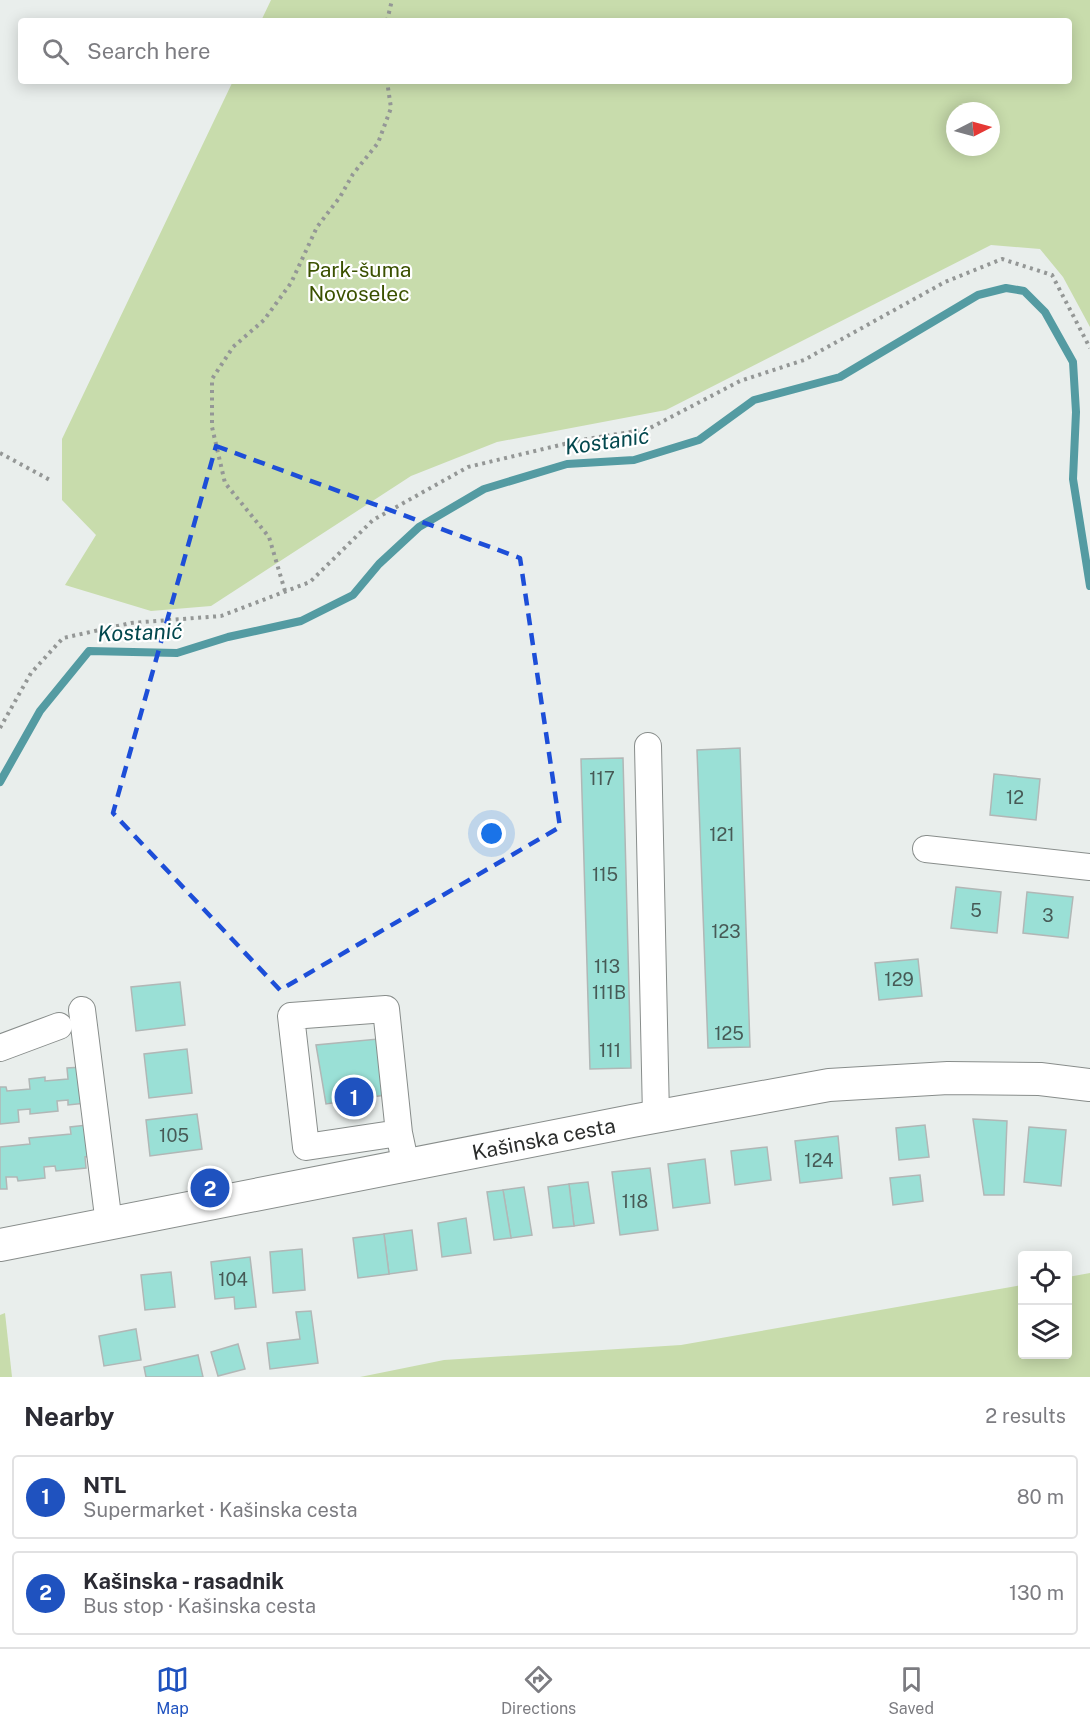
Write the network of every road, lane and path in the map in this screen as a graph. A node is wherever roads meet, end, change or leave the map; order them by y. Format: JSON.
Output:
{"nodes":[{"id":1,"x":392,"y":0,"type":"edge"},
{"id":2,"x":388,"y":18,"type":"edge"},
{"id":3,"x":388,"y":84,"type":"edge"},
{"id":4,"x":1090,"y":348,"type":"edge"},
{"id":5,"x":0,"y":453,"type":"edge"},
{"id":6,"x":50,"y":480,"type":"dead end"},
{"id":7,"x":285,"y":591,"type":"junction"},
{"id":8,"x":0,"y":728,"type":"edge"},
{"id":9,"x":648,"y":746,"type":"dead end"},
{"id":10,"x":926,"y":849,"type":"dead end"},
{"id":11,"x":1090,"y":867,"type":"edge"},
{"id":12,"x":82,"y":1010,"type":"dead end"},
{"id":13,"x":58,"y":1026,"type":"dead end"},
{"id":14,"x":0,"y":1048,"type":"edge"},
{"id":15,"x":1090,"y":1085,"type":"edge"},
{"id":16,"x":656,"y":1116,"type":"junction"},
{"id":17,"x":399,"y":1133,"type":"junction"},
{"id":18,"x":406,"y":1166,"type":"junction"},
{"id":19,"x":109,"y":1224,"type":"junction"},
{"id":20,"x":0,"y":1245,"type":"edge"}],
"edges":[{"from":1,"to":2,"type":"path"},
{"from":3,"to":7,"type":"path"},
{"from":4,"to":7,"type":"path"},
{"from":5,"to":6,"type":"path"},
{"from":7,"to":8,"type":"path"},
{"from":9,"to":16,"type":"street"},
{"from":10,"to":11,"type":"street"},
{"from":12,"to":19,"type":"street"},
{"from":13,"to":14,"type":"street"},
{"from":15,"to":16,"type":"main road","name":"Kašinska cesta"},
{"from":16,"to":18,"type":"main road","name":"Kašinska cesta"},
{"from":17,"to":17,"type":"street"},
{"from":17,"to":18,"type":"street"},
{"from":18,"to":19,"type":"main road","name":"Kašinska cesta"},
{"from":19,"to":20,"type":"main road","name":"Kašinska cesta"}]}
